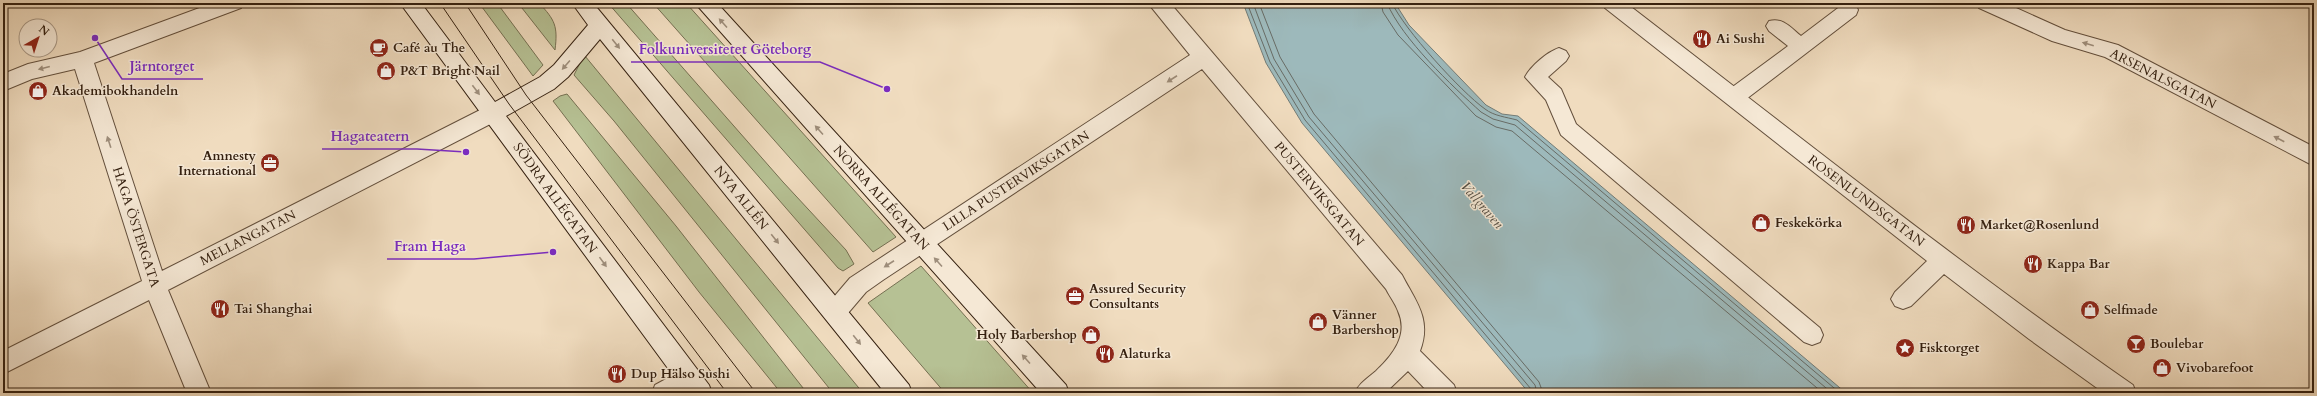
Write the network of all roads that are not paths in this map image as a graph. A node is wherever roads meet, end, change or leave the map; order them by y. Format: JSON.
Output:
{"nodes":[{"id":1,"x":234,"y":3,"type":"edge"},
{"id":2,"x":410,"y":3,"type":"edge"},
{"id":3,"x":582,"y":3,"type":"edge"},
{"id":4,"x":705,"y":3,"type":"edge"},
{"id":5,"x":1158,"y":3,"type":"edge"},
{"id":6,"x":1612,"y":3,"type":"edge"},
{"id":7,"x":1986,"y":3,"type":"edge"},
{"id":8,"x":1848,"y":10,"type":"dead end"},
{"id":9,"x":600,"y":25,"type":"junction"},
{"id":10,"x":1776,"y":26,"type":"dead end"},
{"id":11,"x":1800,"y":45,"type":"junction"},
{"id":12,"x":1559,"y":56,"type":"dead end"},
{"id":13,"x":1204,"y":58,"type":"junction"},
{"id":14,"x":82,"y":59,"type":"junction"},
{"id":15,"x":3,"y":83,"type":"edge"},
{"id":16,"x":1734,"y":97,"type":"junction"},
{"id":17,"x":493,"y":113,"type":"junction"},
{"id":18,"x":2314,"y":157,"type":"edge"},
{"id":19,"x":921,"y":243,"type":"junction"},
{"id":20,"x":1944,"y":260,"type":"junction"},
{"id":21,"x":154,"y":286,"type":"junction"},
{"id":22,"x":1903,"y":299,"type":"dead end"},
{"id":23,"x":835,"y":312,"type":"junction"},
{"id":24,"x":1812,"y":335,"type":"dead end"},
{"id":25,"x":1408,"y":354,"type":"junction"},
{"id":26,"x":3,"y":363,"type":"edge"},
{"id":27,"x":694,"y":386,"type":"edge"},
{"id":28,"x":199,"y":393,"type":"edge"},
{"id":29,"x":664,"y":393,"type":"edge"},
{"id":30,"x":900,"y":393,"type":"edge"},
{"id":31,"x":1057,"y":393,"type":"edge"},
{"id":32,"x":1367,"y":393,"type":"edge"},
{"id":33,"x":1445,"y":393,"type":"edge"},
{"id":34,"x":2124,"y":393,"type":"edge"}],
"edges":[{"from":1,"to":14,"type":"street"},
{"from":2,"to":17,"type":"street","name":"SÖDRA ALLÉGATAN","one_way":true},
{"from":3,"to":9,"type":"street","name":"NYA ALLÉN"},
{"from":19,"to":4,"type":"street","name":"NORRA ALLÉGATAN","one_way":true},
{"from":5,"to":13,"type":"street","name":"PUSTERVIKSGATAN"},
{"from":6,"to":16,"type":"street","name":"ROSENLUNDSGATAN"},
{"from":18,"to":7,"type":"street","name":"ARSENALSGATAN","one_way":true},
{"from":8,"to":11,"type":"lane"},
{"from":9,"to":17,"type":"street","name":"MELLANGATAN","one_way":true},
{"from":9,"to":23,"type":"street","name":"NYA ALLÉN","one_way":true},
{"from":10,"to":11,"type":"lane"},
{"from":11,"to":16,"type":"lane"},
{"from":12,"to":24,"type":"lane"},
{"from":13,"to":19,"type":"street","name":"LILLA PUSTERVIKSGATAN","one_way":true},
{"from":13,"to":25,"type":"street","name":"PUSTERVIKSGATAN"},
{"from":14,"to":15,"type":"street","one_way":true},
{"from":21,"to":14,"type":"street","name":"HAGA ÖSTERGATA","one_way":true},
{"from":16,"to":20,"type":"street","name":"ROSENLUNDSGATAN"},
{"from":17,"to":21,"type":"street","name":"MELLANGATAN"},
{"from":17,"to":27,"type":"street","name":"SÖDRA ALLÉGATAN","one_way":true},
{"from":19,"to":23,"type":"street","name":"LILLA PUSTERVIKSGATAN","one_way":true},
{"from":31,"to":19,"type":"street","name":"NORRA ALLÉGATAN","one_way":true},
{"from":20,"to":22,"type":"street"},
{"from":20,"to":34,"type":"street","name":"ROSENLUNDSGATAN"},
{"from":21,"to":26,"type":"street","name":"MELLANGATAN"},
{"from":21,"to":28,"type":"street","name":"HAGA ÖSTERGATA"},
{"from":23,"to":30,"type":"street","name":"NYA ALLÉN","one_way":true},
{"from":25,"to":32,"type":"street","name":"PUSTERVIKSGATAN"},
{"from":25,"to":33,"type":"street"},
{"from":27,"to":29,"type":"street"}]}
